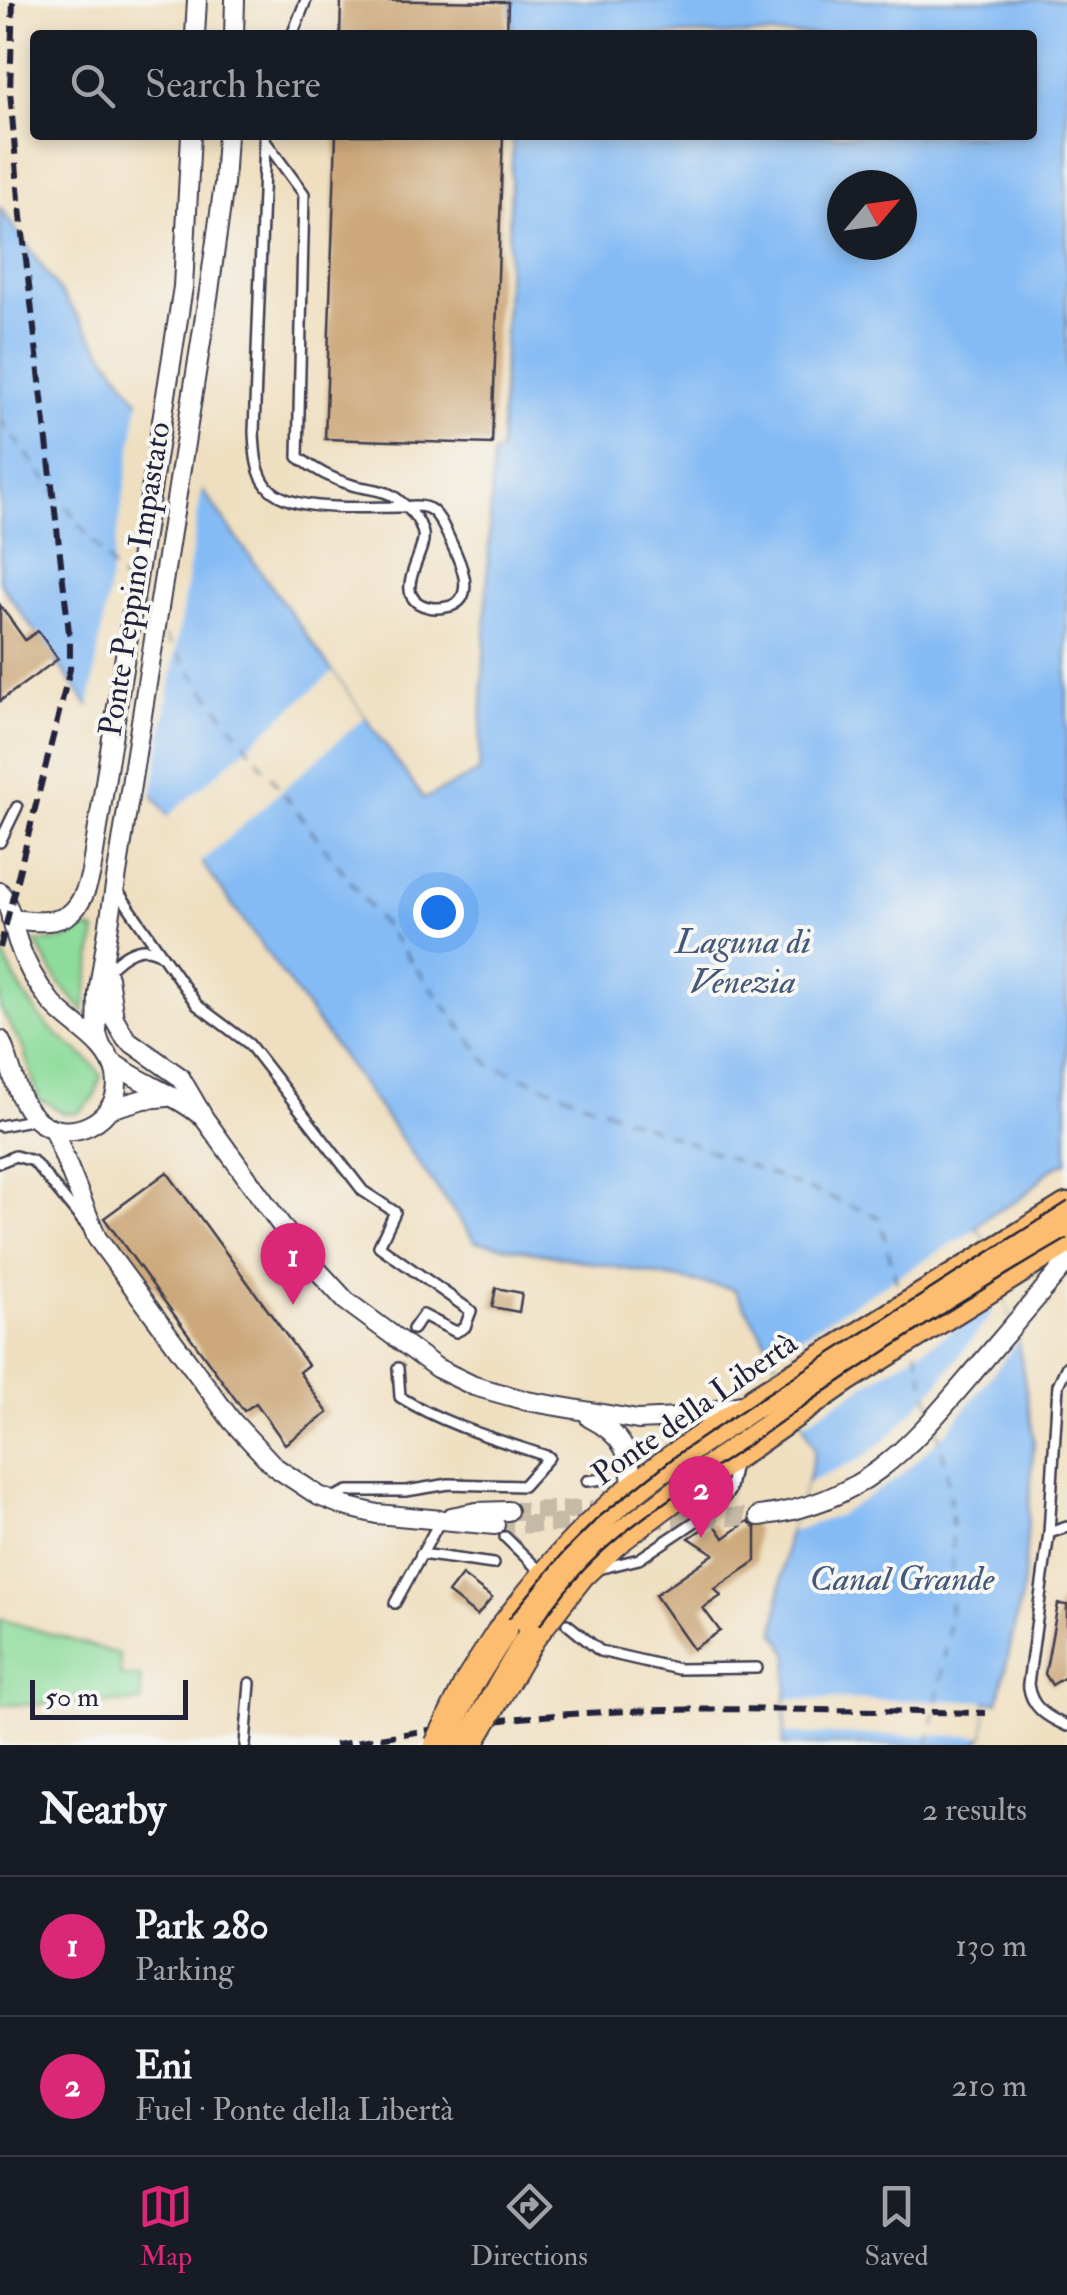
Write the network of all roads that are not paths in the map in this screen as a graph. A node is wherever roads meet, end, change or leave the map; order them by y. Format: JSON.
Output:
{"nodes":[{"id":1,"x":196,"y":0,"type":"edge"},
{"id":2,"x":235,"y":0,"type":"edge"},
{"id":3,"x":306,"y":0,"type":"edge"},
{"id":4,"x":195,"y":30,"type":"edge"},
{"id":5,"x":234,"y":30,"type":"edge"},
{"id":6,"x":294,"y":30,"type":"edge"},
{"id":7,"x":190,"y":140,"type":"edge"},
{"id":8,"x":227,"y":140,"type":"edge"},
{"id":9,"x":265,"y":140,"type":"edge"},
{"id":10,"x":266,"y":140,"type":"edge"},
{"id":11,"x":406,"y":507,"type":"junction"},
{"id":12,"x":17,"y":807,"type":"dead end"},
{"id":13,"x":0,"y":842,"type":"edge"},
{"id":14,"x":117,"y":883,"type":"junction"},
{"id":15,"x":0,"y":892,"type":"edge"},
{"id":16,"x":12,"y":920,"type":"junction"},
{"id":17,"x":162,"y":955,"type":"junction"},
{"id":18,"x":107,"y":963,"type":"junction"},
{"id":19,"x":0,"y":1040,"type":"edge"},
{"id":20,"x":107,"y":1054,"type":"junction"},
{"id":21,"x":167,"y":1097,"type":"junction"},
{"id":22,"x":109,"y":1110,"type":"junction"},
{"id":23,"x":204,"y":1118,"type":"junction"},
{"id":24,"x":44,"y":1124,"type":"junction"},
{"id":25,"x":0,"y":1126,"type":"edge"},
{"id":26,"x":0,"y":1162,"type":"edge"},
{"id":27,"x":1067,"y":1209,"type":"edge"},
{"id":28,"x":97,"y":1238,"type":"junction"},
{"id":29,"x":1067,"y":1238,"type":"edge"},
{"id":30,"x":1011,"y":1257,"type":"junction"},
{"id":31,"x":1067,"y":1262,"type":"edge"},
{"id":32,"x":413,"y":1329,"type":"dead end"},
{"id":33,"x":1067,"y":1366,"type":"edge"},
{"id":34,"x":398,"y":1368,"type":"dead end"},
{"id":35,"x":768,"y":1406,"type":"junction"},
{"id":36,"x":576,"y":1412,"type":"junction"},
{"id":37,"x":644,"y":1420,"type":"junction"},
{"id":38,"x":736,"y":1453,"type":"junction"},
{"id":39,"x":682,"y":1454,"type":"junction"},
{"id":40,"x":604,"y":1479,"type":"dead end"},
{"id":41,"x":586,"y":1481,"type":"dead end"},
{"id":42,"x":692,"y":1483,"type":"joint"},
{"id":43,"x":630,"y":1492,"type":"junction"},
{"id":44,"x":329,"y":1500,"type":"junction"},
{"id":45,"x":761,"y":1511,"type":"tunnel mouth"},
{"id":46,"x":440,"y":1519,"type":"junction"},
{"id":47,"x":503,"y":1524,"type":"joint"},
{"id":48,"x":1067,"y":1527,"type":"edge"},
{"id":49,"x":1050,"y":1534,"type":"junction"},
{"id":50,"x":421,"y":1554,"type":"junction"},
{"id":51,"x":493,"y":1564,"type":"dead end"},
{"id":52,"x":581,"y":1573,"type":"junction"},
{"id":53,"x":546,"y":1578,"type":"junction"},
{"id":54,"x":395,"y":1603,"type":"dead end"},
{"id":55,"x":567,"y":1624,"type":"dead end"},
{"id":56,"x":757,"y":1668,"type":"dead end"},
{"id":57,"x":250,"y":1683,"type":"dead end"},
{"id":58,"x":1067,"y":1726,"type":"edge"},
{"id":59,"x":245,"y":1745,"type":"edge"},
{"id":60,"x":439,"y":1745,"type":"edge"},
{"id":61,"x":468,"y":1745,"type":"edge"}],
"edges":[{"from":1,"to":4,"type":"street"},
{"from":2,"to":5,"type":"street"},
{"from":3,"to":6,"type":"lane"},
{"from":7,"to":16,"type":"street","name":"Ponte Peppino Impastato"},
{"from":8,"to":14,"type":"street","name":"Ponte Peppino Impastato"},
{"from":9,"to":11,"type":"lane"},
{"from":10,"to":11,"type":"lane"},
{"from":11,"to":11,"type":"lane"},
{"from":12,"to":13,"type":"lane"},
{"from":14,"to":17,"type":"lane"},
{"from":14,"to":18,"type":"street","name":"Ponte Peppino Impastato"},
{"from":15,"to":16,"type":"street"},
{"from":16,"to":20,"type":"street"},
{"from":17,"to":18,"type":"lane"},
{"from":17,"to":32,"type":"lane"},
{"from":18,"to":20,"type":"street","name":"Ponte Peppino Impastato"},
{"from":18,"to":23,"type":"street"},
{"from":19,"to":24,"type":"street"},
{"from":20,"to":21,"type":"street"},
{"from":20,"to":22,"type":"street","name":"Ponte Peppino Impastato"},
{"from":21,"to":22,"type":"street"},
{"from":21,"to":23,"type":"street"},
{"from":22,"to":24,"type":"street"},
{"from":23,"to":36,"type":"street"},
{"from":24,"to":25,"type":"lane"},
{"from":24,"to":28,"type":"street"},
{"from":26,"to":28,"type":"lane"},
{"from":27,"to":30,"type":"highway","name":"Ponte della Libertà"},
{"from":28,"to":44,"type":"street"},
{"from":29,"to":30,"type":"highway","name":"Ponte della Libertà"},
{"from":30,"to":35,"type":"highway","name":"Ponte della Libertà"},
{"from":31,"to":45,"type":"street"},
{"from":33,"to":49,"type":"lane"},
{"from":34,"to":44,"type":"lane"},
{"from":35,"to":37,"type":"street"},
{"from":35,"to":38,"type":"highway","name":"Ponte della Libertà"},
{"from":35,"to":39,"type":"main road","name":"Ponte della Libertà"},
{"from":36,"to":37,"type":"street"},
{"from":36,"to":43,"type":"street"},
{"from":37,"to":39,"type":"street"},
{"from":38,"to":42,"type":"highway","name":"Ponte della Libertà"},
{"from":38,"to":52,"type":"lane"},
{"from":39,"to":43,"type":"main road","name":"Ponte della Libertà"},
{"from":39,"to":52,"type":"main road"},
{"from":40,"to":41,"type":"lane"},
{"from":42,"to":52,"type":"main road","name":"Ponte della Libertà"},
{"from":43,"to":53,"type":"main road","name":"Ponte della Libertà"},
{"from":44,"to":46,"type":"street"},
{"from":46,"to":47,"type":"street"},
{"from":46,"to":50,"type":"lane"},
{"from":47,"to":53,"type":"lane"},
{"from":48,"to":49,"type":"lane"},
{"from":49,"to":58,"type":"lane"},
{"from":50,"to":51,"type":"lane"},
{"from":50,"to":54,"type":"lane"},
{"from":52,"to":61,"type":"main road","name":"Ponte della Libertà","bridge":true},
{"from":53,"to":60,"type":"main road","name":"Ponte della Libertà","bridge":true},
{"from":55,"to":56,"type":"lane"},
{"from":57,"to":59,"type":"lane"}]}
